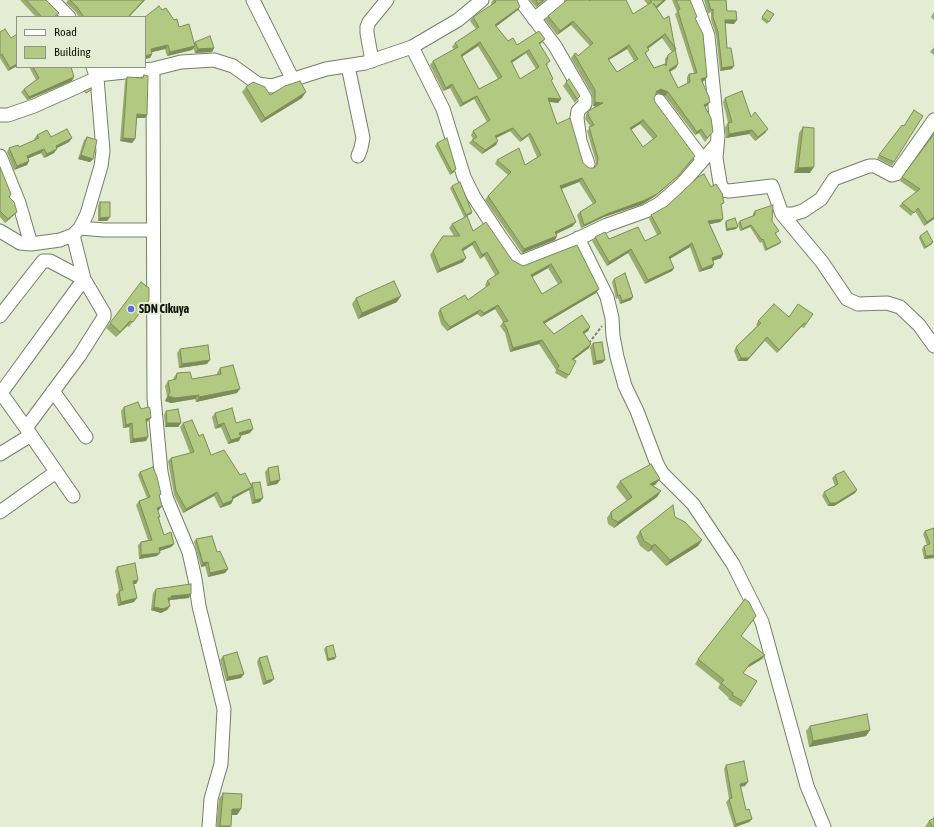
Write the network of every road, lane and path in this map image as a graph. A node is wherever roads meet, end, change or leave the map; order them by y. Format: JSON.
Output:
{"nodes":[{"id":1,"x":52,"y":0,"type":"edge"},
{"id":2,"x":253,"y":0,"type":"edge"},
{"id":3,"x":387,"y":0,"type":"edge"},
{"id":4,"x":482,"y":0,"type":"edge"},
{"id":5,"x":520,"y":0,"type":"edge"},
{"id":6,"x":558,"y":0,"type":"edge"},
{"id":7,"x":695,"y":0,"type":"edge"},
{"id":8,"x":68,"y":16,"type":"edge"},
{"id":9,"x":534,"y":19,"type":"junction"},
{"id":10,"x":412,"y":47,"type":"junction"},
{"id":11,"x":372,"y":61,"type":"junction"},
{"id":12,"x":348,"y":66,"type":"junction"},
{"id":13,"x":153,"y":69,"type":"junction"},
{"id":14,"x":96,"y":73,"type":"edge"},
{"id":15,"x":292,"y":78,"type":"junction"},
{"id":16,"x":658,"y":101,"type":"dead end"},
{"id":17,"x":0,"y":115,"type":"edge"},
{"id":18,"x":934,"y":120,"type":"edge"},
{"id":19,"x":716,"y":145,"type":"junction"},
{"id":20,"x":0,"y":156,"type":"edge"},
{"id":21,"x":358,"y":156,"type":"dead end"},
{"id":22,"x":703,"y":160,"type":"junction"},
{"id":23,"x":588,"y":164,"type":"dead end"},
{"id":24,"x":782,"y":214,"type":"junction"},
{"id":25,"x":153,"y":230,"type":"junction"},
{"id":26,"x":0,"y":231,"type":"edge"},
{"id":27,"x":76,"y":232,"type":"junction"},
{"id":28,"x":578,"y":238,"type":"junction"},
{"id":29,"x":30,"y":244,"type":"junction"},
{"id":30,"x":84,"y":279,"type":"junction"},
{"id":31,"x":0,"y":316,"type":"edge"},
{"id":32,"x":612,"y":318,"type":"junction"},
{"id":33,"x":934,"y":346,"type":"edge"},
{"id":34,"x":587,"y":347,"type":"edge"},
{"id":35,"x":53,"y":391,"type":"junction"},
{"id":36,"x":0,"y":393,"type":"edge"},
{"id":37,"x":28,"y":431,"type":"junction"},
{"id":38,"x":86,"y":437,"type":"dead end"},
{"id":39,"x":0,"y":454,"type":"edge"},
{"id":40,"x":56,"y":472,"type":"junction"},
{"id":41,"x":74,"y":496,"type":"dead end"},
{"id":42,"x":0,"y":512,"type":"edge"},
{"id":43,"x":209,"y":827,"type":"edge"},
{"id":44,"x":824,"y":827,"type":"edge"}],
"edges":[{"from":1,"to":8,"type":"street"},
{"from":2,"to":15,"type":"street"},
{"from":3,"to":11,"type":"street"},
{"from":4,"to":10,"type":"street"},
{"from":5,"to":9,"type":"street"},
{"from":6,"to":9,"type":"street"},
{"from":7,"to":19,"type":"street"},
{"from":9,"to":23,"type":"street"},
{"from":10,"to":11,"type":"street"},
{"from":10,"to":28,"type":"street"},
{"from":11,"to":12,"type":"street"},
{"from":12,"to":15,"type":"street"},
{"from":12,"to":21,"type":"street"},
{"from":13,"to":14,"type":"street"},
{"from":13,"to":15,"type":"street"},
{"from":13,"to":25,"type":"street"},
{"from":14,"to":17,"type":"street"},
{"from":14,"to":27,"type":"street"},
{"from":16,"to":22,"type":"street"},
{"from":18,"to":24,"type":"street"},
{"from":19,"to":22,"type":"street"},
{"from":19,"to":24,"type":"street"},
{"from":20,"to":29,"type":"street"},
{"from":22,"to":28,"type":"street"},
{"from":24,"to":33,"type":"street"},
{"from":25,"to":27,"type":"street"},
{"from":25,"to":43,"type":"street"},
{"from":26,"to":29,"type":"street"},
{"from":27,"to":29,"type":"street"},
{"from":27,"to":30,"type":"street"},
{"from":28,"to":32,"type":"street"},
{"from":30,"to":31,"type":"street"},
{"from":30,"to":35,"type":"street"},
{"from":30,"to":36,"type":"street"},
{"from":32,"to":34,"type":"path"},
{"from":32,"to":44,"type":"street"},
{"from":35,"to":37,"type":"street"},
{"from":35,"to":38,"type":"street"},
{"from":36,"to":37,"type":"street"},
{"from":37,"to":39,"type":"street"},
{"from":37,"to":40,"type":"street"},
{"from":40,"to":41,"type":"street"},
{"from":40,"to":42,"type":"street"}]}
